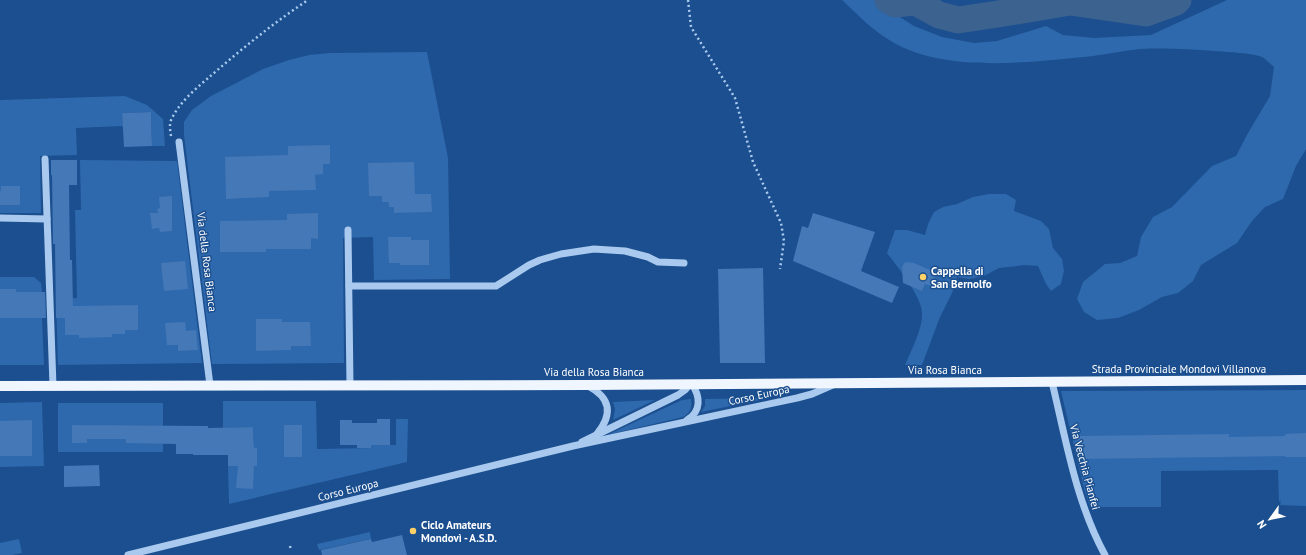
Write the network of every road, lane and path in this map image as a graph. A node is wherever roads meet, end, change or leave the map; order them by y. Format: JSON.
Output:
{"nodes":[{"id":1,"x":308,"y":0,"type":"edge"},
{"id":2,"x":688,"y":0,"type":"edge"},
{"id":3,"x":172,"y":142,"type":"dead end"},
{"id":4,"x":179,"y":142,"type":"dead end"},
{"id":5,"x":45,"y":159,"type":"dead end"},
{"id":6,"x":0,"y":218,"type":"edge"},
{"id":7,"x":47,"y":219,"type":"junction"},
{"id":8,"x":348,"y":230,"type":"dead end"},
{"id":9,"x":684,"y":263,"type":"dead end"},
{"id":10,"x":780,"y":269,"type":"dead end"},
{"id":11,"x":349,"y":286,"type":"junction"},
{"id":12,"x":1306,"y":380,"type":"edge"},
{"id":13,"x":839,"y":382,"type":"junction"},
{"id":14,"x":1052,"y":382,"type":"junction"},
{"id":15,"x":691,"y":384,"type":"junction"},
{"id":16,"x":210,"y":385,"type":"junction"},
{"id":17,"x":350,"y":385,"type":"junction"},
{"id":18,"x":586,"y":385,"type":"junction"},
{"id":19,"x":0,"y":386,"type":"edge"},
{"id":20,"x":53,"y":386,"type":"junction"},
{"id":21,"x":682,"y":423,"type":"junction"},
{"id":22,"x":596,"y":435,"type":"junction"},
{"id":23,"x":573,"y":446,"type":"junction"},
{"id":24,"x":290,"y":546,"type":"dead end"},
{"id":25,"x":290,"y":550,"type":"dead end"},
{"id":26,"x":128,"y":555,"type":"edge"},
{"id":27,"x":1105,"y":555,"type":"edge"}],
"edges":[{"from":1,"to":3,"type":"path"},
{"from":2,"to":10,"type":"path"},
{"from":4,"to":16,"type":"street","name":"Via della Rosa Bianca"},
{"from":5,"to":7,"type":"street"},
{"from":6,"to":7,"type":"street"},
{"from":7,"to":20,"type":"street"},
{"from":8,"to":11,"type":"street"},
{"from":9,"to":11,"type":"street"},
{"from":11,"to":17,"type":"street"},
{"from":12,"to":14,"type":"main road","name":"Strada Provinciale Mondovì Villanova"},
{"from":13,"to":14,"type":"main road","name":"Via Rosa Bianca"},
{"from":13,"to":15,"type":"main road","name":"Via della Rosa Bianca"},
{"from":13,"to":21,"type":"street","name":"Corso Europa"},
{"from":14,"to":27,"type":"street","name":"Via Vecchia Pianfei"},
{"from":15,"to":18,"type":"main road","name":"Via della Rosa Bianca"},
{"from":15,"to":21,"type":"street"},
{"from":15,"to":22,"type":"street","name":"Corso Europa"},
{"from":16,"to":17,"type":"main road","name":"Via della Rosa Bianca"},
{"from":16,"to":20,"type":"main road","name":"Via della Rosa Bianca"},
{"from":17,"to":18,"type":"main road","name":"Via della Rosa Bianca"},
{"from":18,"to":22,"type":"street"},
{"from":19,"to":20,"type":"main road","name":"Via della Rosa Bianca"},
{"from":21,"to":23,"type":"street","name":"Corso Europa"},
{"from":22,"to":23,"type":"street","name":"Corso Europa"},
{"from":23,"to":26,"type":"street","name":"Corso Europa"},
{"from":24,"to":25,"type":"path"}]}
